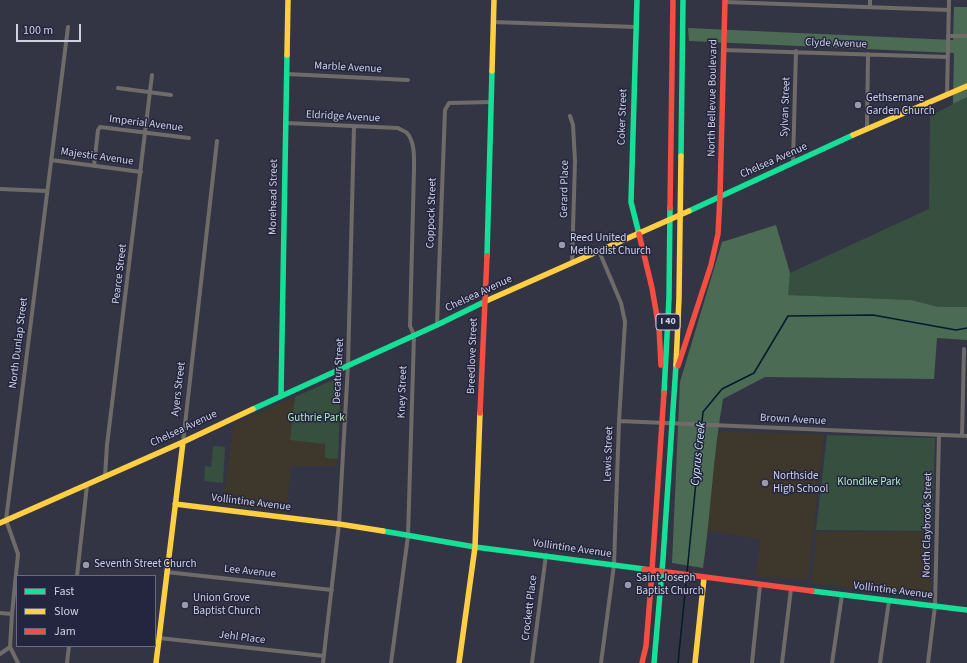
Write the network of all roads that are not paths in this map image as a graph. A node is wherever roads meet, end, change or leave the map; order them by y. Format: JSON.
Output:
{"nodes":[{"id":1,"x":288,"y":0,"type":"edge"},
{"id":2,"x":494,"y":0,"type":"edge"},
{"id":3,"x":637,"y":0,"type":"edge"},
{"id":4,"x":673,"y":0,"type":"edge"},
{"id":5,"x":683,"y":0,"type":"edge"},
{"id":6,"x":870,"y":0,"type":"edge"},
{"id":7,"x":949,"y":0,"type":"edge"},
{"id":8,"x":725,"y":1,"type":"edge"},
{"id":9,"x":797,"y":2,"type":"edge"},
{"id":10,"x":870,"y":6,"type":"junction"},
{"id":11,"x":949,"y":10,"type":"junction"},
{"id":12,"x":493,"y":22,"type":"junction"},
{"id":13,"x":68,"y":27,"type":"dead end"},
{"id":14,"x":636,"y":27,"type":"junction"},
{"id":15,"x":948,"y":36,"type":"junction"},
{"id":16,"x":967,"y":36,"type":"edge"},
{"id":17,"x":723,"y":50,"type":"junction"},
{"id":18,"x":796,"y":51,"type":"junction"},
{"id":19,"x":868,"y":54,"type":"junction"},
{"id":20,"x":948,"y":57,"type":"junction"},
{"id":21,"x":287,"y":74,"type":"junction"},
{"id":22,"x":152,"y":75,"type":"dead end"},
{"id":23,"x":408,"y":80,"type":"dead end"},
{"id":24,"x":967,"y":86,"type":"edge"},
{"id":25,"x":118,"y":88,"type":"dead end"},
{"id":26,"x":150,"y":92,"type":"junction"},
{"id":27,"x":171,"y":95,"type":"dead end"},
{"id":28,"x":947,"y":95,"type":"junction"},
{"id":29,"x":492,"y":102,"type":"junction"},
{"id":30,"x":570,"y":116,"type":"dead end"},
{"id":31,"x":286,"y":123,"type":"junction"},
{"id":32,"x":354,"y":126,"type":"junction"},
{"id":33,"x":398,"y":128,"type":"joint"},
{"id":34,"x":867,"y":129,"type":"junction"},
{"id":35,"x":146,"y":133,"type":"junction"},
{"id":36,"x":189,"y":138,"type":"dead end"},
{"id":37,"x":217,"y":141,"type":"dead end"},
{"id":38,"x":51,"y":160,"type":"junction"},
{"id":39,"x":793,"y":163,"type":"junction"},
{"id":40,"x":94,"y":166,"type":"junction"},
{"id":41,"x":141,"y":172,"type":"junction"},
{"id":42,"x":0,"y":189,"type":"edge"},
{"id":43,"x":47,"y":191,"type":"junction"},
{"id":44,"x":720,"y":196,"type":"junction"},
{"id":45,"x":639,"y":234,"type":"junction"},
{"id":46,"x":599,"y":251,"type":"junction"},
{"id":47,"x":572,"y":263,"type":"junction"},
{"id":48,"x":485,"y":302,"type":"junction"},
{"id":49,"x":437,"y":325,"type":"junction"},
{"id":50,"x":414,"y":335,"type":"junction"},
{"id":51,"x":964,"y":348,"type":"dead end"},
{"id":52,"x":348,"y":365,"type":"junction"},
{"id":53,"x":676,"y":374,"type":"junction"},
{"id":54,"x":965,"y":380,"type":"edge"},
{"id":55,"x":281,"y":395,"type":"junction"},
{"id":56,"x":664,"y":401,"type":"junction"},
{"id":57,"x":619,"y":421,"type":"junction"},
{"id":58,"x":939,"y":435,"type":"junction"},
{"id":59,"x":965,"y":436,"type":"edge"},
{"id":60,"x":183,"y":442,"type":"junction"},
{"id":61,"x":105,"y":476,"type":"junction"},
{"id":62,"x":86,"y":485,"type":"junction"},
{"id":63,"x":175,"y":504,"type":"junction"},
{"id":64,"x":6,"y":520,"type":"junction"},
{"id":65,"x":0,"y":523,"type":"edge"},
{"id":66,"x":339,"y":524,"type":"junction"},
{"id":67,"x":408,"y":536,"type":"junction"},
{"id":68,"x":475,"y":547,"type":"junction"},
{"id":69,"x":546,"y":555,"type":"junction"},
{"id":70,"x":614,"y":564,"type":"junction"},
{"id":71,"x":166,"y":572,"type":"junction"},
{"id":72,"x":77,"y":575,"type":"edge"},
{"id":73,"x":704,"y":578,"type":"junction"},
{"id":74,"x":760,"y":585,"type":"junction"},
{"id":75,"x":791,"y":589,"type":"junction"},
{"id":76,"x":332,"y":590,"type":"junction"},
{"id":77,"x":842,"y":595,"type":"junction"},
{"id":78,"x":889,"y":601,"type":"junction"},
{"id":79,"x":935,"y":606,"type":"junction"},
{"id":80,"x":967,"y":610,"type":"edge"},
{"id":81,"x":0,"y":613,"type":"edge"},
{"id":82,"x":12,"y":614,"type":"junction"},
{"id":83,"x":159,"y":638,"type":"junction"},
{"id":84,"x":10,"y":647,"type":"junction"},
{"id":85,"x":69,"y":647,"type":"edge"},
{"id":86,"x":0,"y":654,"type":"edge"},
{"id":87,"x":324,"y":656,"type":"junction"},
{"id":88,"x":18,"y":663,"type":"edge"},
{"id":89,"x":67,"y":663,"type":"edge"},
{"id":90,"x":156,"y":663,"type":"edge"},
{"id":91,"x":323,"y":663,"type":"edge"},
{"id":92,"x":391,"y":663,"type":"edge"},
{"id":93,"x":459,"y":663,"type":"edge"},
{"id":94,"x":532,"y":663,"type":"edge"},
{"id":95,"x":601,"y":663,"type":"edge"},
{"id":96,"x":642,"y":663,"type":"edge"},
{"id":97,"x":654,"y":663,"type":"edge"},
{"id":98,"x":695,"y":663,"type":"edge"},
{"id":99,"x":752,"y":663,"type":"edge"},
{"id":100,"x":782,"y":663,"type":"edge"},
{"id":101,"x":832,"y":663,"type":"edge"},
{"id":102,"x":880,"y":663,"type":"edge"},
{"id":103,"x":928,"y":663,"type":"edge"}],
"edges":[{"from":1,"to":21,"type":"main road","name":"Morehead Street"},
{"from":2,"to":12,"type":"main road","name":"Breedlove Street"},
{"from":3,"to":14,"type":"main road","name":"Coker Street"},
{"from":4,"to":56,"type":"main road","number":"I 40"},
{"from":5,"to":53,"type":"main road","number":"I 40"},
{"from":6,"to":10,"type":"street"},
{"from":7,"to":11,"type":"street"},
{"from":8,"to":9,"type":"street"},
{"from":8,"to":17,"type":"main road","name":"North Bellevue Boulevard"},
{"from":9,"to":10,"type":"street"},
{"from":10,"to":11,"type":"street"},
{"from":11,"to":15,"type":"street"},
{"from":12,"to":14,"type":"street"},
{"from":12,"to":29,"type":"main road","name":"Breedlove Street"},
{"from":13,"to":38,"type":"street","name":"North Dunlap Street"},
{"from":14,"to":45,"type":"main road","name":"Coker Street"},
{"from":15,"to":16,"type":"street"},
{"from":15,"to":20,"type":"street"},
{"from":17,"to":18,"type":"street","name":"Clyde Avenue"},
{"from":17,"to":44,"type":"main road","name":"North Bellevue Boulevard"},
{"from":18,"to":19,"type":"street","name":"Clyde Avenue"},
{"from":18,"to":39,"type":"street","name":"Sylvan Street"},
{"from":19,"to":20,"type":"street","name":"Clyde Avenue"},
{"from":19,"to":34,"type":"street"},
{"from":20,"to":28,"type":"street"},
{"from":21,"to":23,"type":"street","name":"Marble Avenue"},
{"from":21,"to":31,"type":"main road","name":"Morehead Street"},
{"from":22,"to":26,"type":"street","name":"Pearce Street"},
{"from":24,"to":28,"type":"main road","name":"Chelsea Avenue"},
{"from":25,"to":26,"type":"street"},
{"from":26,"to":27,"type":"street"},
{"from":26,"to":35,"type":"street","name":"Pearce Street"},
{"from":28,"to":34,"type":"main road","name":"Chelsea Avenue"},
{"from":29,"to":48,"type":"main road","name":"Breedlove Street"},
{"from":29,"to":49,"type":"street","name":"Coppock Street"},
{"from":30,"to":47,"type":"street","name":"Gerard Place"},
{"from":31,"to":32,"type":"street","name":"Eldridge Avenue"},
{"from":31,"to":55,"type":"main road","name":"Morehead Street"},
{"from":32,"to":33,"type":"street","name":"Eldridge Avenue"},
{"from":32,"to":52,"type":"street","name":"Decatur Street"},
{"from":33,"to":50,"type":"street","name":"Kney Street"},
{"from":34,"to":39,"type":"main road","name":"Chelsea Avenue"},
{"from":35,"to":36,"type":"street","name":"Imperial Avenue"},
{"from":35,"to":40,"type":"street","name":"Imperial Avenue"},
{"from":35,"to":41,"type":"street","name":"Pearce Street"},
{"from":37,"to":60,"type":"street","name":"Ayers Street"},
{"from":38,"to":40,"type":"street","name":"Majestic Avenue"},
{"from":38,"to":43,"type":"street","name":"North Dunlap Street"},
{"from":39,"to":44,"type":"main road","name":"Chelsea Avenue"},
{"from":40,"to":41,"type":"street","name":"Majestic Avenue"},
{"from":41,"to":61,"type":"street","name":"Pearce Street"},
{"from":42,"to":43,"type":"street"},
{"from":43,"to":64,"type":"street","name":"North Dunlap Street"},
{"from":44,"to":45,"type":"main road","name":"Chelsea Avenue"},
{"from":44,"to":53,"type":"main road","name":"North Bellevue Boulevard"},
{"from":45,"to":46,"type":"main road","name":"Chelsea Avenue"},
{"from":45,"to":56,"type":"main road","name":"Coker Street"},
{"from":46,"to":47,"type":"main road","name":"Chelsea Avenue"},
{"from":46,"to":57,"type":"street","name":"Lewis Street"},
{"from":47,"to":48,"type":"main road","name":"Chelsea Avenue"},
{"from":48,"to":49,"type":"main road","name":"Chelsea Avenue"},
{"from":48,"to":68,"type":"main road","name":"Breedlove Street"},
{"from":49,"to":50,"type":"main road","name":"Chelsea Avenue"},
{"from":50,"to":52,"type":"main road","name":"Chelsea Avenue"},
{"from":50,"to":67,"type":"street","name":"Kney Street"},
{"from":51,"to":54,"type":"street"},
{"from":52,"to":55,"type":"main road","name":"Chelsea Avenue"},
{"from":52,"to":66,"type":"street","name":"Decatur Street"},
{"from":53,"to":97,"type":"main road","number":"I 40"},
{"from":54,"to":59,"type":"street"},
{"from":55,"to":60,"type":"main road","name":"Chelsea Avenue"},
{"from":56,"to":96,"type":"main road","number":"I 40"},
{"from":57,"to":58,"type":"street","name":"Brown Avenue"},
{"from":57,"to":70,"type":"street","name":"Lewis Street"},
{"from":58,"to":59,"type":"street","name":"Brown Avenue"},
{"from":58,"to":79,"type":"street","name":"North Claybrook Street"},
{"from":60,"to":61,"type":"main road","name":"Chelsea Avenue"},
{"from":60,"to":63,"type":"main road","name":"Ayers Street"},
{"from":61,"to":62,"type":"main road","name":"Chelsea Avenue"},
{"from":62,"to":64,"type":"main road","name":"Chelsea Avenue"},
{"from":62,"to":72,"type":"street"},
{"from":63,"to":66,"type":"main road","name":"Vollintine Avenue"},
{"from":63,"to":71,"type":"main road","name":"Ayers Street"},
{"from":64,"to":65,"type":"main road","name":"Chelsea Avenue"},
{"from":64,"to":82,"type":"street","name":"North Dunlap Street"},
{"from":66,"to":67,"type":"main road","name":"Vollintine Avenue"},
{"from":66,"to":76,"type":"street","name":"Decatur Street"},
{"from":67,"to":68,"type":"main road","name":"Vollintine Avenue"},
{"from":67,"to":92,"type":"street","name":"Kney Street"},
{"from":68,"to":69,"type":"main road","name":"Vollintine Avenue"},
{"from":68,"to":93,"type":"main road","name":"Breedlove Street"},
{"from":69,"to":70,"type":"main road","name":"Vollintine Avenue"},
{"from":69,"to":94,"type":"street","name":"Crockett Place"},
{"from":70,"to":73,"type":"main road","name":"Vollintine Avenue"},
{"from":70,"to":95,"type":"street","name":"Lewis Street"},
{"from":71,"to":76,"type":"street","name":"Lee Avenue"},
{"from":71,"to":83,"type":"main road","name":"Ayers Street"},
{"from":73,"to":74,"type":"main road","name":"Vollintine Avenue"},
{"from":73,"to":98,"type":"main road"},
{"from":74,"to":75,"type":"main road","name":"Vollintine Avenue"},
{"from":74,"to":99,"type":"street"},
{"from":75,"to":77,"type":"main road","name":"Vollintine Avenue"},
{"from":75,"to":100,"type":"street"},
{"from":76,"to":87,"type":"street","name":"Decatur Street"},
{"from":77,"to":78,"type":"main road","name":"Vollintine Avenue"},
{"from":77,"to":101,"type":"street"},
{"from":78,"to":79,"type":"main road","name":"Vollintine Avenue"},
{"from":78,"to":102,"type":"street"},
{"from":79,"to":80,"type":"main road","name":"Vollintine Avenue"},
{"from":79,"to":103,"type":"street","name":"North Claybrook Street"},
{"from":81,"to":82,"type":"street"},
{"from":82,"to":84,"type":"street","name":"North Dunlap Street"},
{"from":83,"to":87,"type":"street","name":"Jehl Place"},
{"from":83,"to":90,"type":"main road","name":"Ayers Street"},
{"from":84,"to":86,"type":"street"},
{"from":84,"to":88,"type":"street"},
{"from":85,"to":89,"type":"street"},
{"from":87,"to":91,"type":"street","name":"Decatur Street"}]}
